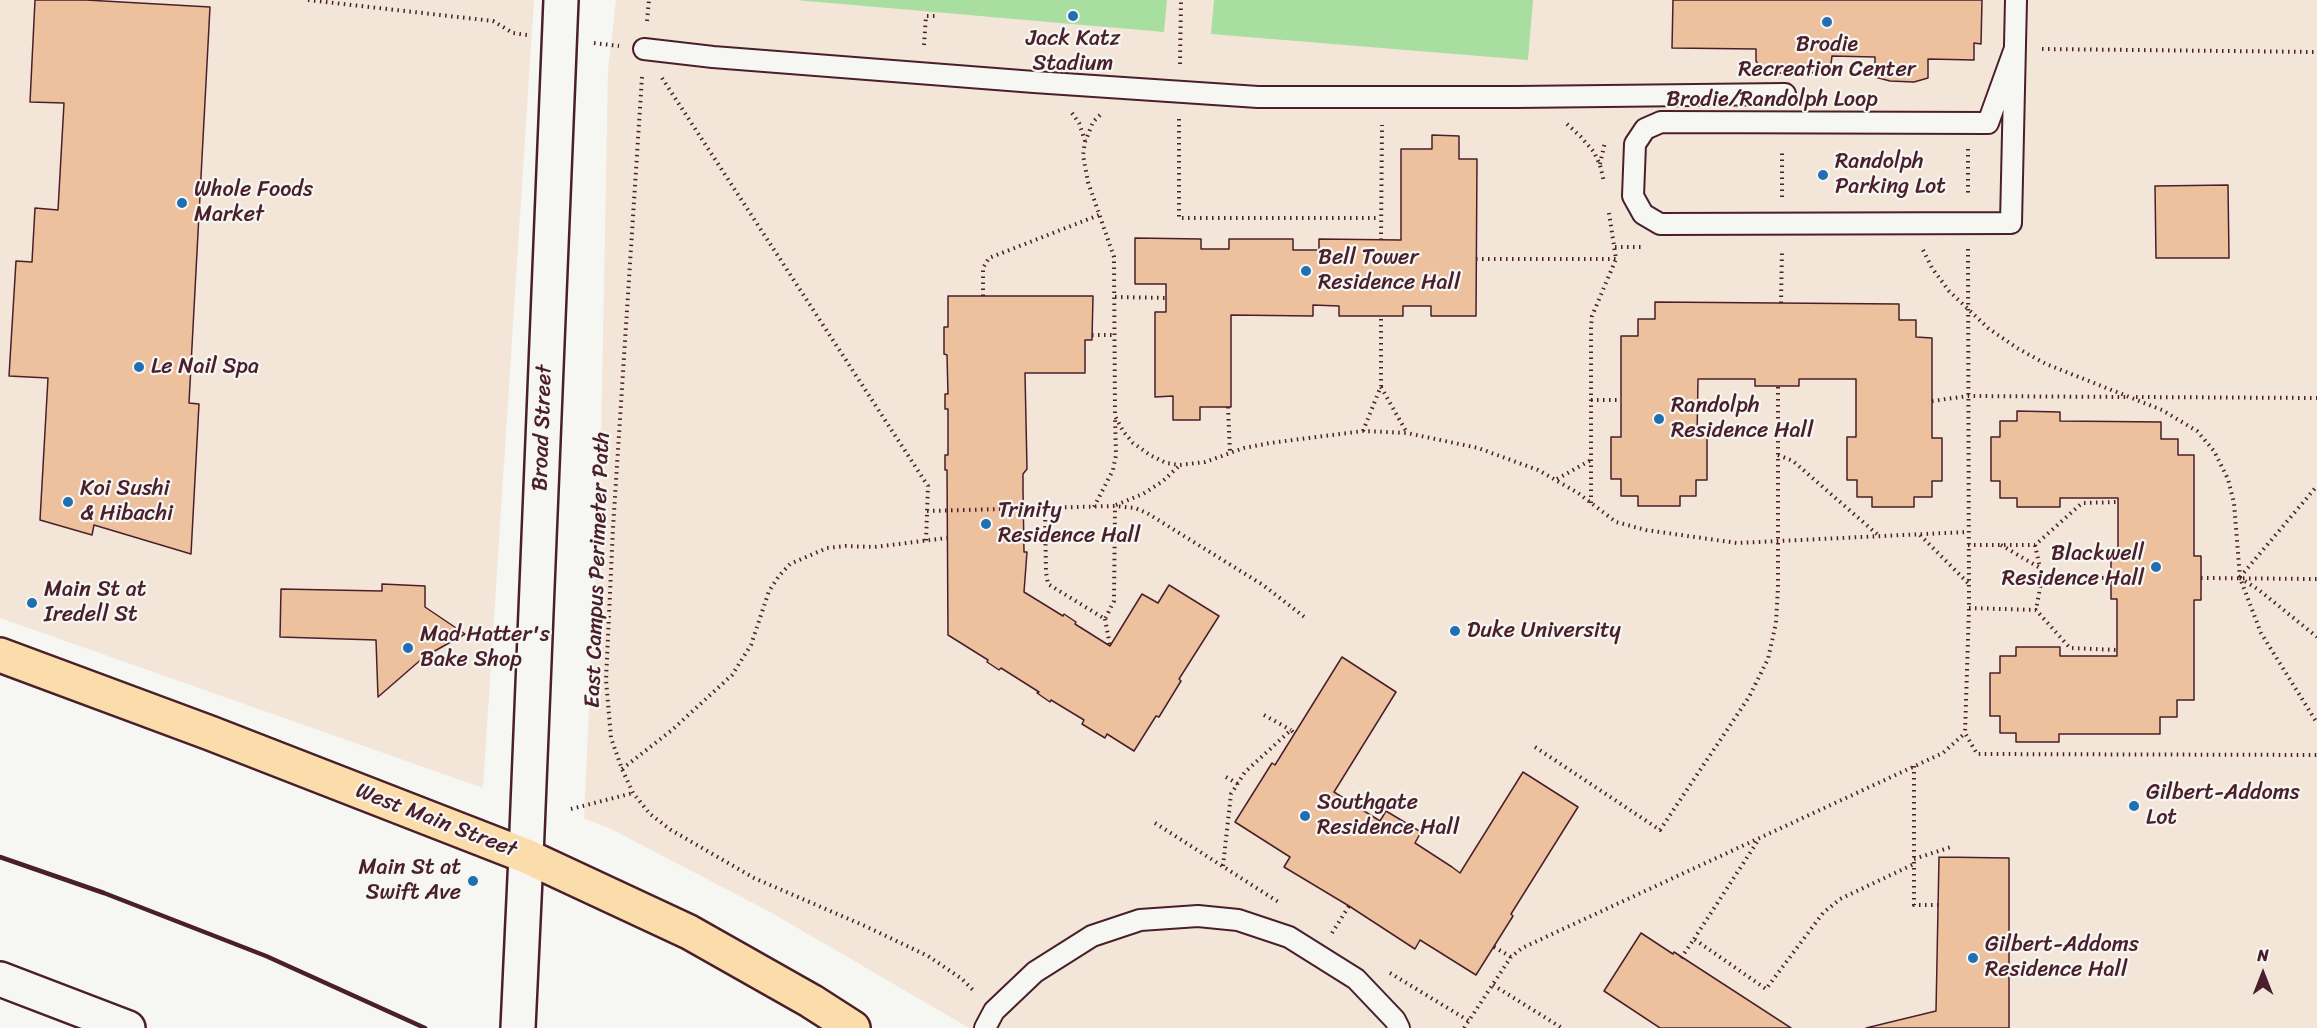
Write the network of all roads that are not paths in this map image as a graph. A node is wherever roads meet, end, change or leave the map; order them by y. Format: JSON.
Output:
{"nodes":[{"id":1,"x":561,"y":0,"type":"edge"},
{"id":2,"x":2016,"y":0,"type":"edge"},
{"id":3,"x":644,"y":50,"type":"road end"},
{"id":4,"x":2023,"y":50,"type":"junction"},
{"id":5,"x":1785,"y":94,"type":"dead end"},
{"id":6,"x":0,"y":656,"type":"edge"},
{"id":7,"x":526,"y":856,"type":"junction"},
{"id":8,"x":0,"y":979,"type":"edge"},
{"id":9,"x":990,"y":1019,"type":"edge"},
{"id":10,"x":128,"y":1028,"type":"edge"},
{"id":11,"x":518,"y":1028,"type":"edge"},
{"id":12,"x":853,"y":1028,"type":"edge"},
{"id":13,"x":1399,"y":1028,"type":"edge"}],
"edges":[{"from":1,"to":7,"type":"street","name":"Broad Street"},
{"from":2,"to":4,"type":"lane"},
{"from":3,"to":5,"type":"lane"},
{"from":4,"to":4,"type":"lane","name":"Brodie/Randolph Loop"},
{"from":6,"to":7,"type":"main road","name":"West Main Street"},
{"from":7,"to":11,"type":"street","name":"Broad Street"},
{"from":7,"to":12,"type":"main road","name":"West Main Street"},
{"from":8,"to":10,"type":"street"},
{"from":9,"to":13,"type":"lane"}]}
